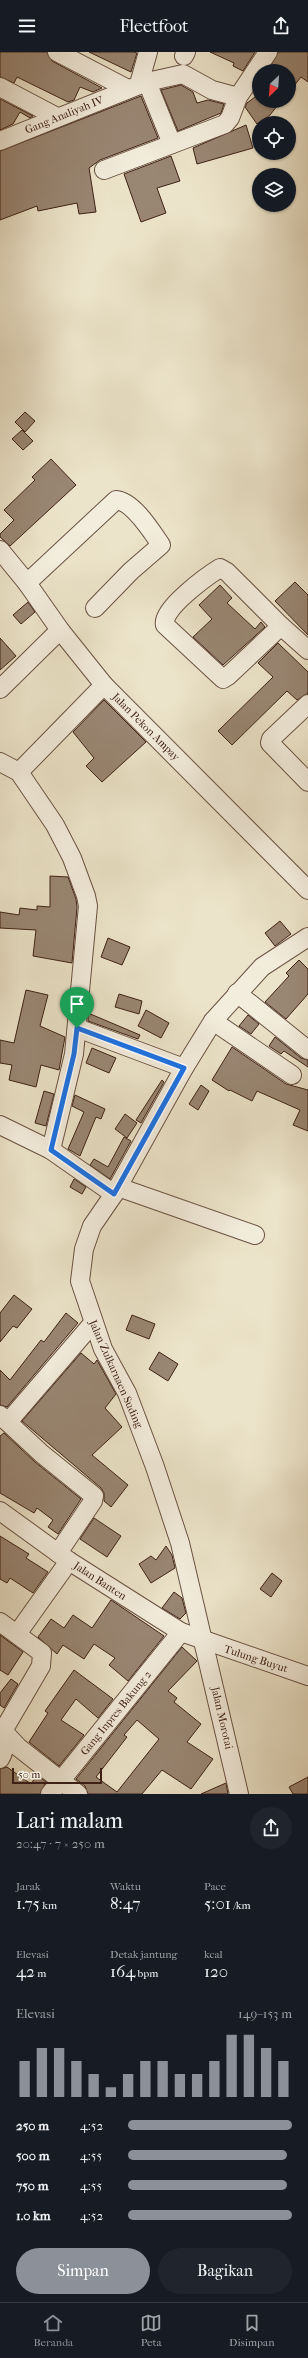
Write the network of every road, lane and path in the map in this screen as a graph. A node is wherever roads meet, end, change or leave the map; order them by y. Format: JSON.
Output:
{"nodes":[{"id":1,"x":58,"y":52,"type":"edge"},
{"id":2,"x":148,"y":52,"type":"edge"},
{"id":3,"x":268,"y":52,"type":"edge"},
{"id":4,"x":138,"y":85,"type":"junction"},
{"id":5,"x":0,"y":87,"type":"edge"},
{"id":6,"x":238,"y":97,"type":"junction"},
{"id":7,"x":57,"y":117,"type":"junction"},
{"id":8,"x":0,"y":140,"type":"edge"},
{"id":9,"x":172,"y":144,"type":"junction"},
{"id":10,"x":104,"y":170,"type":"dead end"},
{"id":11,"x":0,"y":550,"type":"edge"},
{"id":12,"x":27,"y":583,"type":"junction"},
{"id":13,"x":95,"y":608,"type":"dead end"},
{"id":14,"x":281,"y":626,"type":"junction"},
{"id":15,"x":60,"y":630,"type":"junction"},
{"id":16,"x":308,"y":650,"type":"edge"},
{"id":17,"x":104,"y":685,"type":"junction"},
{"id":18,"x":0,"y":689,"type":"edge"},
{"id":19,"x":308,"y":704,"type":"edge"},
{"id":20,"x":0,"y":762,"type":"edge"},
{"id":21,"x":19,"y":772,"type":"junction"},
{"id":22,"x":308,"y":782,"type":"edge"},
{"id":23,"x":308,"y":890,"type":"edge"},
{"id":24,"x":308,"y":937,"type":"edge"},
{"id":25,"x":237,"y":993,"type":"junction"},
{"id":26,"x":213,"y":1021,"type":"junction"},
{"id":27,"x":77,"y":1028,"type":"junction"},
{"id":28,"x":308,"y":1050,"type":"edge"},
{"id":29,"x":184,"y":1068,"type":"junction"},
{"id":30,"x":292,"y":1074,"type":"dead end"},
{"id":31,"x":2,"y":1130,"type":"edge"},
{"id":32,"x":51,"y":1150,"type":"junction"},
{"id":33,"x":116,"y":1190,"type":"junction"},
{"id":34,"x":255,"y":1235,"type":"dead end"},
{"id":35,"x":93,"y":1323,"type":"junction"},
{"id":36,"x":4,"y":1418,"type":"edge"},
{"id":37,"x":0,"y":1511,"type":"edge"},
{"id":38,"x":64,"y":1557,"type":"junction"},
{"id":39,"x":0,"y":1622,"type":"edge"},
{"id":40,"x":181,"y":1632,"type":"junction"},
{"id":41,"x":18,"y":1634,"type":"junction"},
{"id":42,"x":204,"y":1642,"type":"junction"},
{"id":43,"x":308,"y":1676,"type":"edge"},
{"id":44,"x":2,"y":1729,"type":"edge"},
{"id":45,"x":0,"y":1759,"type":"edge"},
{"id":46,"x":56,"y":1788,"type":"edge"},
{"id":47,"x":78,"y":1794,"type":"edge"},
{"id":48,"x":239,"y":1794,"type":"edge"}],
"edges":[{"from":1,"to":4,"type":"street"},
{"from":2,"to":4,"type":"street"},
{"from":3,"to":6,"type":"street"},
{"from":4,"to":6,"type":"street","name":"Gang Analiyah IV"},
{"from":4,"to":7,"type":"street","name":"Gang Analiyah IV"},
{"from":4,"to":9,"type":"street"},
{"from":5,"to":7,"type":"street"},
{"from":6,"to":9,"type":"street"},
{"from":7,"to":8,"type":"street","name":"Gang Analiyah IV"},
{"from":9,"to":10,"type":"street"},
{"from":11,"to":12,"type":"street","name":"Jalan Pekon Ampay"},
{"from":12,"to":13,"type":"street"},
{"from":12,"to":15,"type":"street","name":"Jalan Pekon Ampay"},
{"from":14,"to":14,"type":"street"},
{"from":14,"to":16,"type":"street"},
{"from":15,"to":17,"type":"street","name":"Jalan Pekon Ampay"},
{"from":15,"to":18,"type":"street"},
{"from":17,"to":21,"type":"street"},
{"from":17,"to":23,"type":"street","name":"Jalan Pekon Ampay"},
{"from":19,"to":22,"type":"street"},
{"from":20,"to":21,"type":"street"},
{"from":21,"to":27,"type":"street"},
{"from":24,"to":25,"type":"street","name":"Jalan Zulkarnaen Suding"},
{"from":25,"to":26,"type":"street","name":"Jalan Zulkarnaen Suding"},
{"from":25,"to":28,"type":"street"},
{"from":26,"to":29,"type":"street","name":"Jalan Zulkarnaen Suding"},
{"from":26,"to":30,"type":"street"},
{"from":27,"to":29,"type":"street"},
{"from":27,"to":32,"type":"street"},
{"from":29,"to":33,"type":"street","name":"Jalan Zulkarnaen Suding"},
{"from":31,"to":32,"type":"street"},
{"from":32,"to":33,"type":"street"},
{"from":33,"to":34,"type":"street"},
{"from":33,"to":35,"type":"street","name":"Jalan Zulkarnaen Suding"},
{"from":35,"to":36,"type":"street"},
{"from":35,"to":42,"type":"street","name":"Jalan Zulkarnaen Suding"},
{"from":36,"to":38,"type":"street"},
{"from":37,"to":38,"type":"street","name":"Jalan Banten"},
{"from":38,"to":40,"type":"street","name":"Jalan Banten"},
{"from":38,"to":41,"type":"street"},
{"from":39,"to":41,"type":"street"},
{"from":40,"to":42,"type":"street","name":"Jalan Banten"},
{"from":40,"to":46,"type":"street","name":"Gang Inpres Bakung 2"},
{"from":41,"to":44,"type":"street"},
{"from":42,"to":43,"type":"street","name":"Tulung Buyut"},
{"from":42,"to":48,"type":"street","name":"Jalan Morotai"},
{"from":44,"to":45,"type":"street"},
{"from":44,"to":46,"type":"street"},
{"from":46,"to":47,"type":"street"}]}
